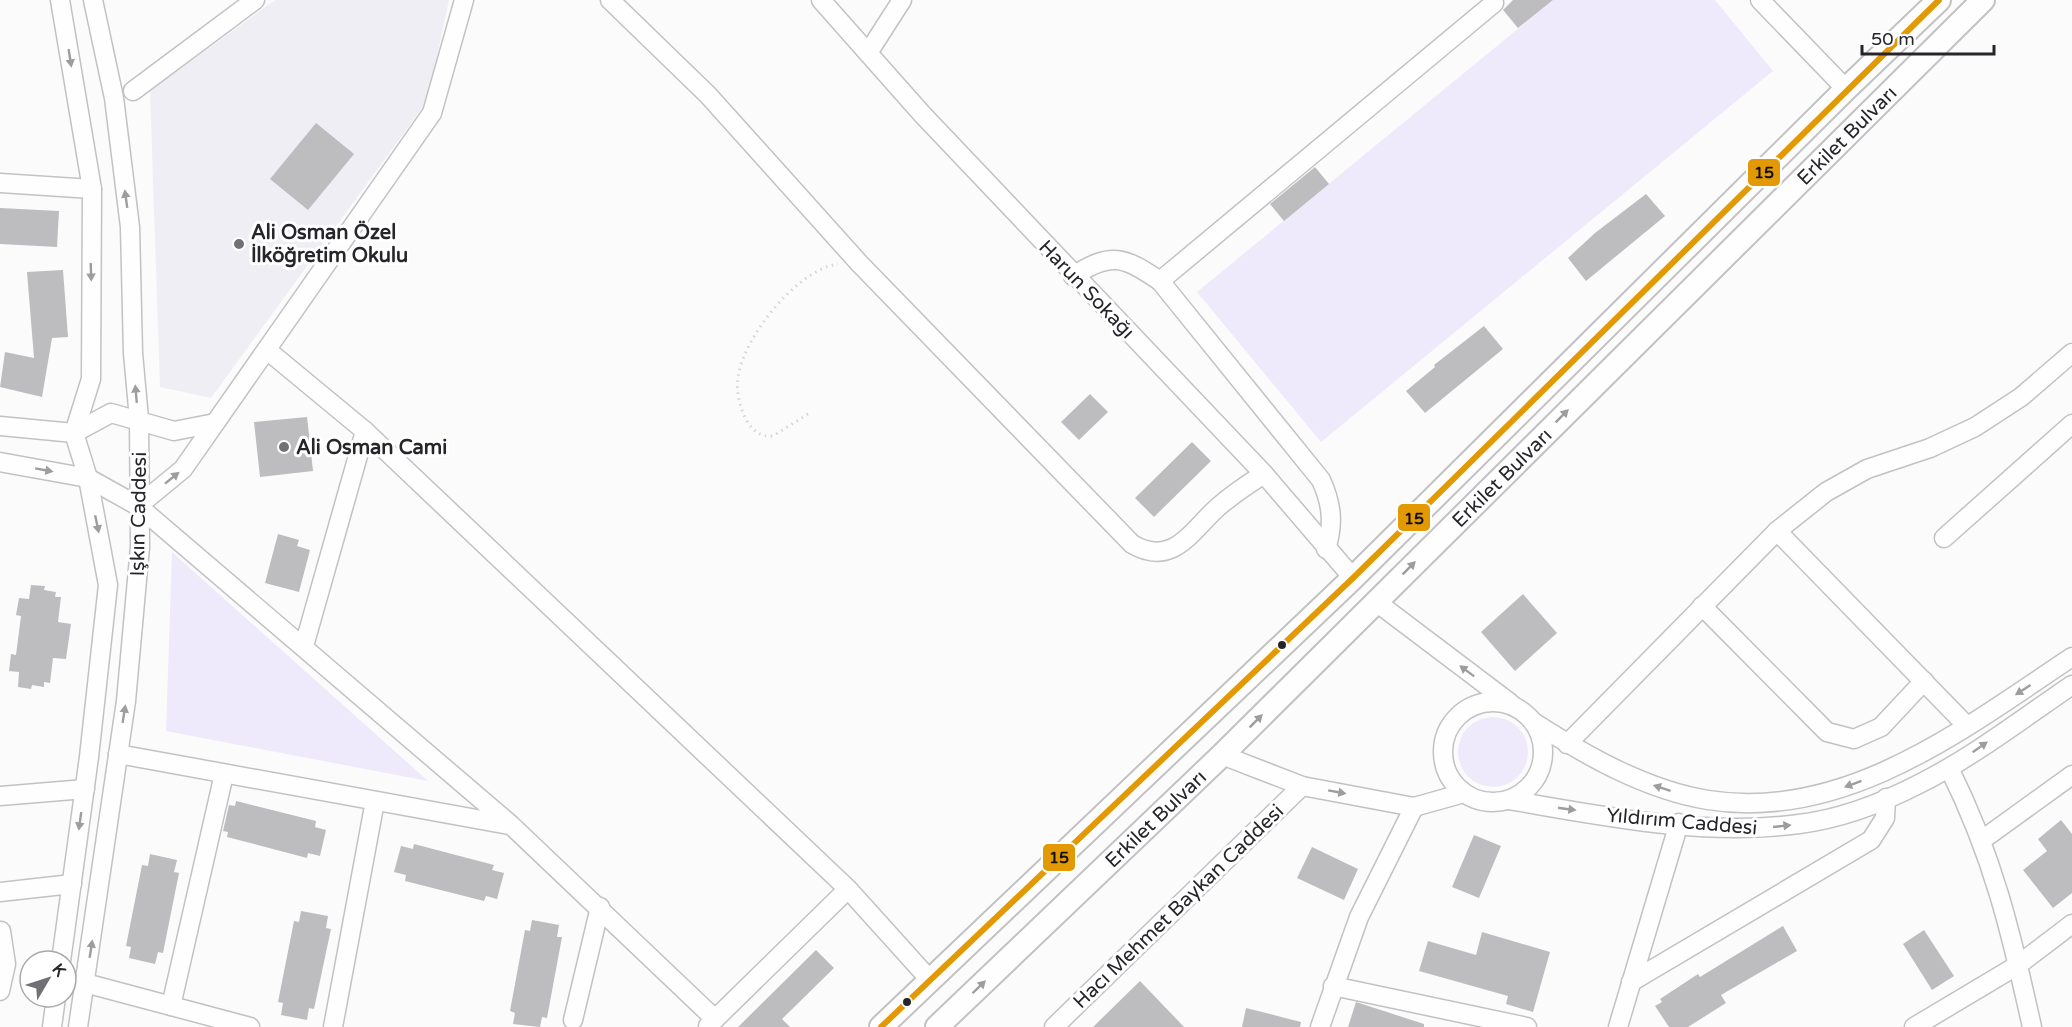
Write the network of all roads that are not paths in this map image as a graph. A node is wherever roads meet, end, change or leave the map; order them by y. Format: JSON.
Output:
{"nodes":[{"id":1,"x":60,"y":0,"type":"edge"},
{"id":2,"x":93,"y":0,"type":"edge"},
{"id":3,"x":255,"y":0,"type":"edge"},
{"id":4,"x":464,"y":0,"type":"edge"},
{"id":5,"x":610,"y":0,"type":"edge"},
{"id":6,"x":821,"y":0,"type":"edge"},
{"id":7,"x":902,"y":0,"type":"edge"},
{"id":8,"x":1760,"y":0,"type":"edge"},
{"id":9,"x":1939,"y":0,"type":"edge"},
{"id":10,"x":1983,"y":0,"type":"edge"},
{"id":11,"x":1494,"y":3,"type":"dead end"},
{"id":12,"x":868,"y":53,"type":"junction"},
{"id":13,"x":1846,"y":89,"type":"junction"},
{"id":14,"x":133,"y":91,"type":"dead end"},
{"id":15,"x":0,"y":183,"type":"edge"},
{"id":16,"x":92,"y":189,"type":"junction"},
{"id":17,"x":1073,"y":276,"type":"junction"},
{"id":18,"x":1160,"y":281,"type":"junction"},
{"id":19,"x":267,"y":350,"type":"junction"},
{"id":20,"x":2072,"y":354,"type":"edge"},
{"id":21,"x":139,"y":419,"type":"junction"},
{"id":22,"x":215,"y":423,"type":"junction"},
{"id":23,"x":2072,"y":424,"type":"edge"},
{"id":24,"x":0,"y":426,"type":"edge"},
{"id":25,"x":365,"y":431,"type":"junction"},
{"id":26,"x":74,"y":434,"type":"junction"},
{"id":27,"x":0,"y":462,"type":"edge"},
{"id":28,"x":1264,"y":474,"type":"junction"},
{"id":29,"x":88,"y":478,"type":"junction"},
{"id":30,"x":138,"y":506,"type":"junction"},
{"id":31,"x":1777,"y":531,"type":"junction"},
{"id":32,"x":1944,"y":538,"type":"dead end"},
{"id":33,"x":1326,"y":549,"type":"junction"},
{"id":34,"x":1353,"y":578,"type":"junction"},
{"id":35,"x":1375,"y":601,"type":"junction"},
{"id":36,"x":1702,"y":606,"type":"junction"},
{"id":37,"x":304,"y":646,"type":"junction"},
{"id":38,"x":2072,"y":657,"type":"edge"},
{"id":39,"x":1924,"y":681,"type":"junction"},
{"id":40,"x":2072,"y":685,"type":"edge"},
{"id":41,"x":1514,"y":706,"type":"junction"},
{"id":42,"x":1535,"y":723,"type":"junction"},
{"id":43,"x":1967,"y":726,"type":"junction"},
{"id":44,"x":1194,"y":728,"type":"junction"},
{"id":45,"x":1567,"y":744,"type":"junction"},
{"id":46,"x":118,"y":754,"type":"junction"},
{"id":47,"x":1222,"y":755,"type":"junction"},
{"id":48,"x":1949,"y":768,"type":"junction"},
{"id":49,"x":224,"y":774,"type":"junction"},
{"id":50,"x":2072,"y":775,"type":"edge"},
{"id":51,"x":1302,"y":786,"type":"junction"},
{"id":52,"x":85,"y":789,"type":"junction"},
{"id":53,"x":1464,"y":793,"type":"junction"},
{"id":54,"x":0,"y":796,"type":"edge"},
{"id":55,"x":1886,"y":798,"type":"junction"},
{"id":56,"x":1509,"y":800,"type":"junction"},
{"id":57,"x":375,"y":801,"type":"junction"},
{"id":58,"x":1414,"y":807,"type":"junction"},
{"id":59,"x":1679,"y":824,"type":"junction"},
{"id":60,"x":511,"y":825,"type":"junction"},
{"id":61,"x":1982,"y":840,"type":"junction"},
{"id":62,"x":72,"y":884,"type":"junction"},
{"id":63,"x":848,"y":889,"type":"junction"},
{"id":64,"x":0,"y":892,"type":"edge"},
{"id":65,"x":600,"y":907,"type":"junction"},
{"id":66,"x":2072,"y":924,"type":"edge"},
{"id":67,"x":1,"y":931,"type":"edge"},
{"id":68,"x":63,"y":949,"type":"edge"},
{"id":69,"x":2018,"y":965,"type":"junction"},
{"id":70,"x":931,"y":981,"type":"junction"},
{"id":71,"x":1631,"y":982,"type":"junction"},
{"id":72,"x":85,"y":983,"type":"junction"},
{"id":73,"x":1333,"y":986,"type":"junction"},
{"id":74,"x":0,"y":991,"type":"edge"},
{"id":75,"x":171,"y":1006,"type":"junction"},
{"id":76,"x":54,"y":1009,"type":"edge"},
{"id":77,"x":573,"y":1020,"type":"dead end"},
{"id":78,"x":711,"y":1023,"type":"edge"},
{"id":79,"x":51,"y":1027,"type":"edge"},
{"id":80,"x":78,"y":1027,"type":"edge"},
{"id":81,"x":250,"y":1027,"type":"edge"},
{"id":82,"x":333,"y":1027,"type":"edge"},
{"id":83,"x":881,"y":1027,"type":"edge"},
{"id":84,"x":937,"y":1027,"type":"edge"},
{"id":85,"x":1054,"y":1027,"type":"edge"},
{"id":86,"x":1320,"y":1027,"type":"edge"},
{"id":87,"x":1527,"y":1027,"type":"edge"},
{"id":88,"x":1618,"y":1027,"type":"edge"},
{"id":89,"x":1914,"y":1027,"type":"edge"},
{"id":90,"x":2032,"y":1027,"type":"edge"}],
"edges":[{"from":1,"to":16,"type":"street","one_way":true},
{"from":21,"to":2,"type":"street","name":"Işkın Caddesi","one_way":true},
{"from":3,"to":14,"type":"street"},
{"from":4,"to":19,"type":"street"},
{"from":5,"to":28,"type":"street"},
{"from":6,"to":12,"type":"street","name":"Harun Sokağı"},
{"from":7,"to":12,"type":"street"},
{"from":8,"to":13,"type":"street"},
{"from":9,"to":13,"type":"main road","name":"Erkilet Bulvarı"},
{"from":35,"to":10,"type":"main road","name":"Erkilet Bulvarı","one_way":true},
{"from":11,"to":18,"type":"street"},
{"from":12,"to":17,"type":"street","name":"Harun Sokağı"},
{"from":13,"to":34,"type":"main road","name":"Erkilet Bulvarı"},
{"from":15,"to":16,"type":"street"},
{"from":16,"to":26,"type":"street","one_way":true},
{"from":17,"to":18,"type":"street"},
{"from":17,"to":28,"type":"street","name":"Harun Sokağı"},
{"from":18,"to":33,"type":"street"},
{"from":19,"to":22,"type":"street"},
{"from":19,"to":25,"type":"street"},
{"from":20,"to":31,"type":"street"},
{"from":21,"to":22,"type":"street"},
{"from":21,"to":26,"type":"street"},
{"from":21,"to":30,"type":"street","name":"Işkın Caddesi"},
{"from":30,"to":22,"type":"street","one_way":true},
{"from":23,"to":32,"type":"street"},
{"from":24,"to":26,"type":"street"},
{"from":25,"to":37,"type":"street"},
{"from":25,"to":63,"type":"street"},
{"from":26,"to":29,"type":"street","name":"Işkın Caddesi"},
{"from":27,"to":29,"type":"street","one_way":true},
{"from":28,"to":33,"type":"street","name":"Harun Sokağı"},
{"from":29,"to":30,"type":"street"},
{"from":29,"to":52,"type":"street","name":"Işkın Caddesi","one_way":true},
{"from":30,"to":37,"type":"street"},
{"from":46,"to":30,"type":"street","name":"Işkın Caddesi","one_way":true},
{"from":31,"to":36,"type":"street"},
{"from":31,"to":39,"type":"street"},
{"from":33,"to":34,"type":"street","name":"Harun Sokağı"},
{"from":34,"to":35,"type":"main road"},
{"from":34,"to":44,"type":"main road","name":"Erkilet Bulvarı"},
{"from":41,"to":35,"type":"street","one_way":true},
{"from":47,"to":35,"type":"main road","name":"Erkilet Bulvarı","one_way":true},
{"from":36,"to":39,"type":"street"},
{"from":36,"to":45,"type":"street"},
{"from":37,"to":60,"type":"street"},
{"from":38,"to":43,"type":"street","name":"Yıldırım Caddesi","one_way":true},
{"from":39,"to":43,"type":"street"},
{"from":48,"to":40,"type":"street","name":"Yıldırım Caddesi","one_way":true},
{"from":41,"to":42,"type":"street"},
{"from":41,"to":53,"type":"street"},
{"from":42,"to":45,"type":"street","name":"Yıldırım Caddesi"},
{"from":42,"to":56,"type":"street"},
{"from":43,"to":45,"type":"street","name":"Yıldırım Caddesi","one_way":true},
{"from":44,"to":47,"type":"main road"},
{"from":44,"to":70,"type":"main road","name":"Erkilet Bulvarı"},
{"from":46,"to":49,"type":"street"},
{"from":72,"to":46,"type":"street","name":"Işkın Caddesi","one_way":true},
{"from":47,"to":51,"type":"street"},
{"from":84,"to":47,"type":"main road","name":"Erkilet Bulvarı","one_way":true},
{"from":48,"to":55,"type":"street","name":"Yıldırım Caddesi"},
{"from":48,"to":61,"type":"street"},
{"from":49,"to":57,"type":"street"},
{"from":49,"to":75,"type":"street"},
{"from":50,"to":61,"type":"street"},
{"from":51,"to":58,"type":"street","one_way":true},
{"from":51,"to":85,"type":"street","name":"Hacı Mehmet Baykan Caddesi"},
{"from":52,"to":54,"type":"street"},
{"from":52,"to":62,"type":"street","name":"Işkın Caddesi","one_way":true},
{"from":53,"to":56,"type":"street"},
{"from":53,"to":58,"type":"street"},
{"from":59,"to":55,"type":"street","name":"Yıldırım Caddesi","one_way":true},
{"from":55,"to":71,"type":"street"},
{"from":56,"to":59,"type":"street","name":"Yıldırım Caddesi","one_way":true},
{"from":57,"to":60,"type":"street"},
{"from":57,"to":82,"type":"street"},
{"from":58,"to":73,"type":"street"},
{"from":59,"to":71,"type":"street"},
{"from":60,"to":65,"type":"street"},
{"from":61,"to":69,"type":"street"},
{"from":62,"to":64,"type":"street"},
{"from":62,"to":68,"type":"street","name":"Işkın Caddesi"},
{"from":63,"to":70,"type":"street"},
{"from":63,"to":78,"type":"street"},
{"from":65,"to":77,"type":"street"},
{"from":65,"to":78,"type":"street"},
{"from":66,"to":69,"type":"street"},
{"from":67,"to":74,"type":"street"},
{"from":69,"to":89,"type":"street"},
{"from":69,"to":90,"type":"street"},
{"from":70,"to":83,"type":"main road","name":"Erkilet Bulvarı"},
{"from":71,"to":88,"type":"street"},
{"from":72,"to":75,"type":"street"},
{"from":72,"to":80,"type":"street","name":"Işkın Caddesi"},
{"from":73,"to":86,"type":"street"},
{"from":73,"to":87,"type":"street"},
{"from":75,"to":81,"type":"street"},
{"from":76,"to":79,"type":"street"}]}
